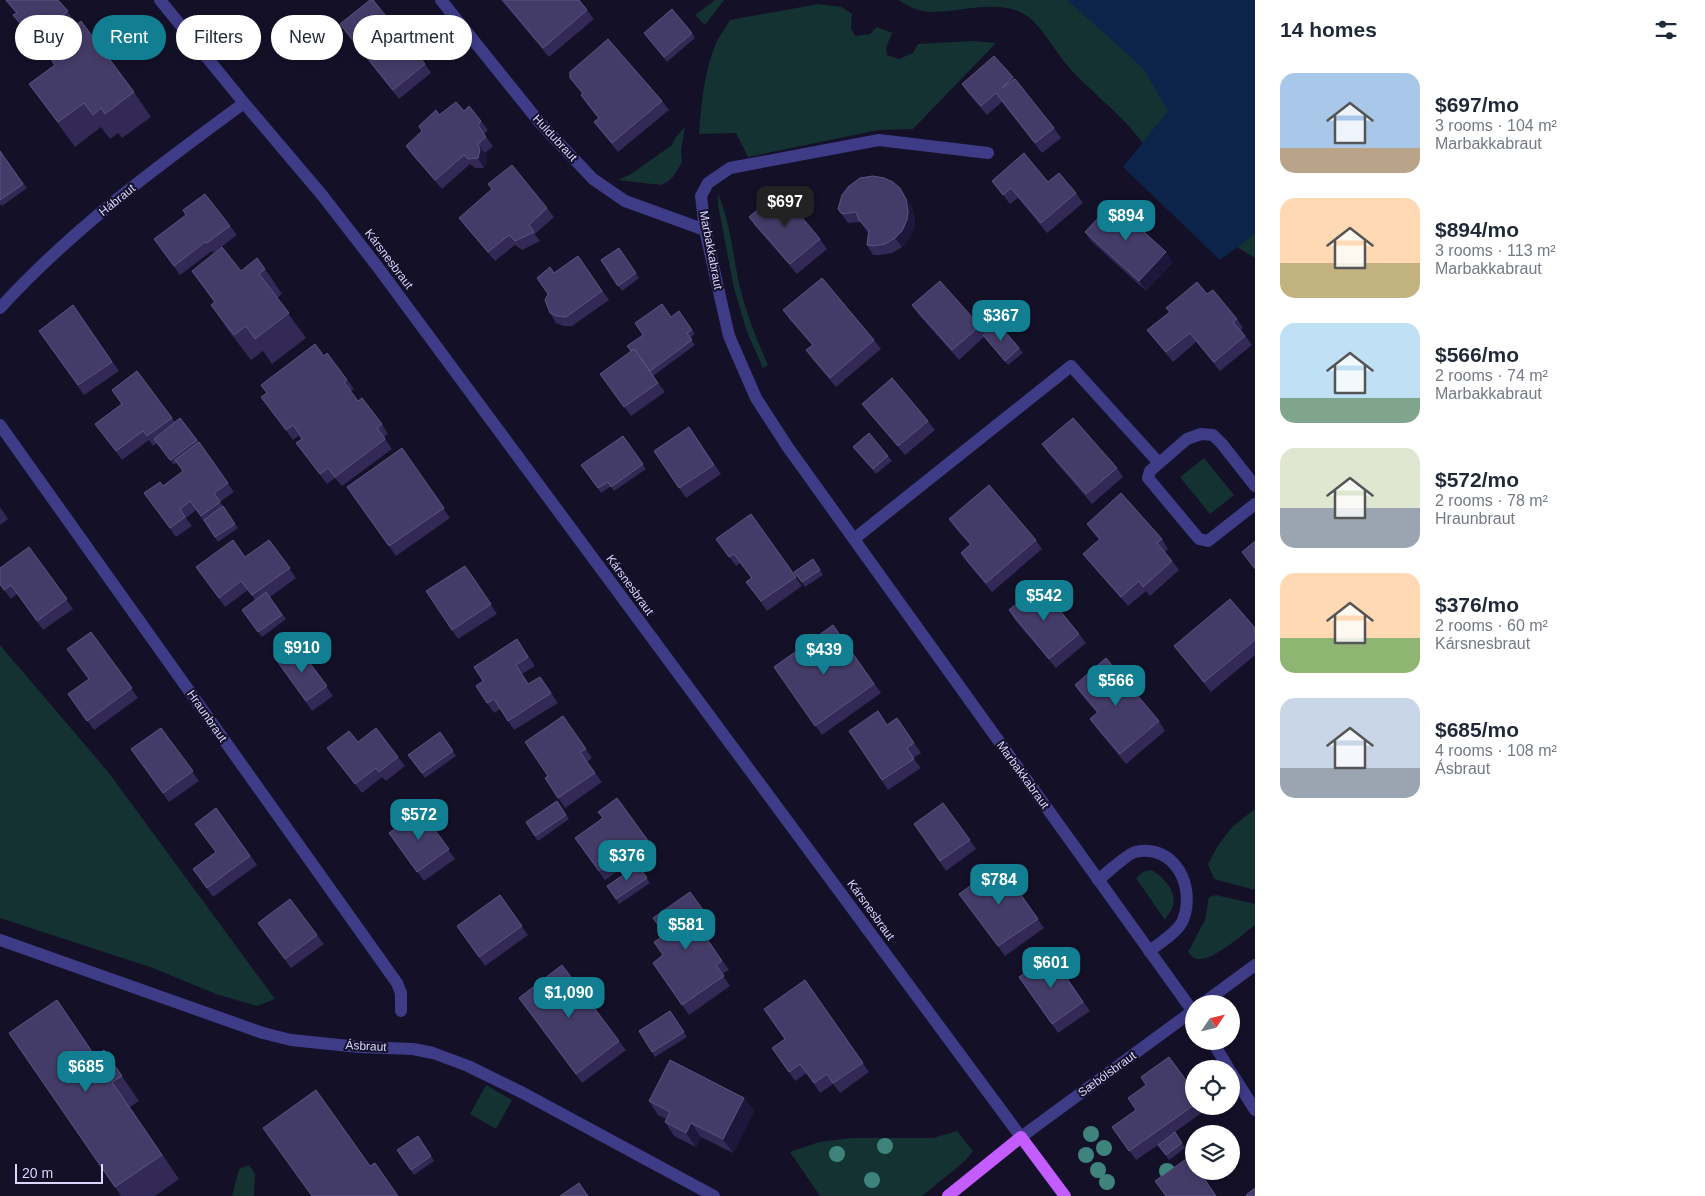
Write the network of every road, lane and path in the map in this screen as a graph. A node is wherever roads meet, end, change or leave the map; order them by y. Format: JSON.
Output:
{"nodes":[{"id":1,"x":160,"y":0,"type":"edge"},
{"id":2,"x":441,"y":0,"type":"edge"},
{"id":3,"x":244,"y":104,"type":"junction"},
{"id":4,"x":988,"y":154,"type":"dead end"},
{"id":5,"x":705,"y":230,"type":"junction"},
{"id":6,"x":0,"y":308,"type":"edge"},
{"id":7,"x":0,"y":425,"type":"edge"},
{"id":8,"x":1160,"y":463,"type":"junction"},
{"id":9,"x":1255,"y":486,"type":"edge"},
{"id":10,"x":1255,"y":504,"type":"edge"},
{"id":11,"x":854,"y":539,"type":"junction"},
{"id":12,"x":1098,"y":880,"type":"junction"},
{"id":13,"x":0,"y":940,"type":"edge"},
{"id":14,"x":1149,"y":951,"type":"junction"},
{"id":15,"x":1255,"y":965,"type":"edge"},
{"id":16,"x":1216,"y":995,"type":"edge"},
{"id":17,"x":1185,"y":996,"type":"edge"},
{"id":18,"x":401,"y":1011,"type":"dead end"},
{"id":19,"x":1185,"y":1018,"type":"edge"},
{"id":20,"x":1240,"y":1086,"type":"edge"},
{"id":21,"x":1255,"y":1110,"type":"edge"},
{"id":22,"x":1021,"y":1138,"type":"junction"},
{"id":23,"x":714,"y":1196,"type":"edge"},
{"id":24,"x":948,"y":1196,"type":"edge"},
{"id":25,"x":1065,"y":1196,"type":"edge"}],
"edges":[{"from":1,"to":3,"type":"street","name":"Kársnesbraut"},
{"from":2,"to":5,"type":"street","name":"Huldubraut"},
{"from":3,"to":6,"type":"street","name":"Hábraut"},
{"from":3,"to":22,"type":"street","name":"Kársnesbraut"},
{"from":4,"to":5,"type":"street","name":"Marbakkabraut"},
{"from":5,"to":11,"type":"street","name":"Marbakkabraut"},
{"from":7,"to":18,"type":"street","name":"Hraunbraut"},
{"from":8,"to":9,"type":"street"},
{"from":8,"to":10,"type":"street"},
{"from":8,"to":11,"type":"street"},
{"from":11,"to":12,"type":"street","name":"Marbakkabraut"},
{"from":12,"to":14,"type":"street","name":"Marbakkabraut"},
{"from":12,"to":14,"type":"street"},
{"from":13,"to":23,"type":"street","name":"Ásbraut"},
{"from":14,"to":17,"type":"street","name":"Marbakkabraut"},
{"from":15,"to":16,"type":"street","name":"Sæbólsbraut"},
{"from":19,"to":22,"type":"street","name":"Sæbólsbraut"},
{"from":20,"to":21,"type":"street"},
{"from":22,"to":24,"type":"main road"},
{"from":22,"to":25,"type":"main road","name":"Kársnesbraut"}]}
